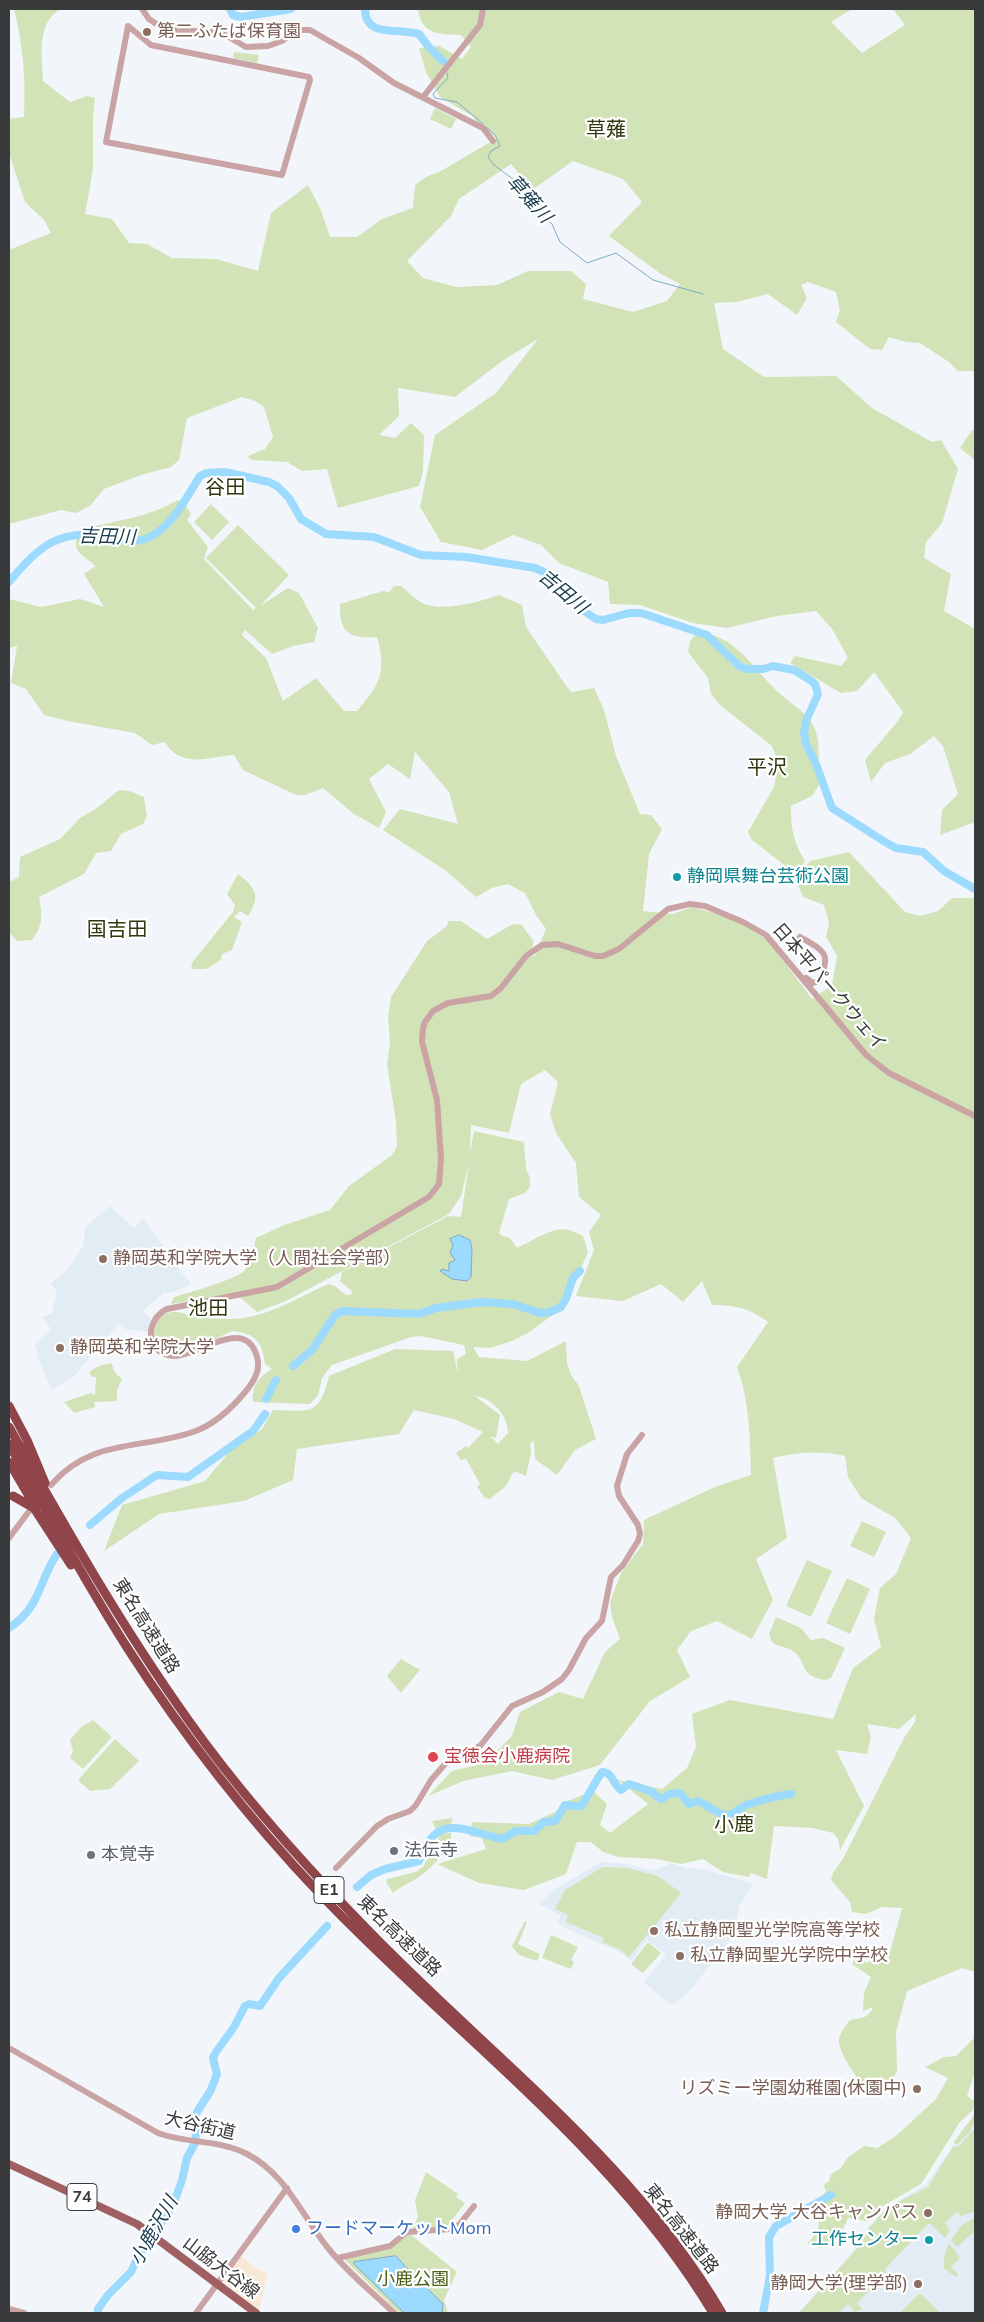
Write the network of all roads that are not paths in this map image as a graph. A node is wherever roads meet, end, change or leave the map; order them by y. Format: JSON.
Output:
{"nodes":[{"id":1,"x":142,"y":9,"type":"edge"},
{"id":2,"x":483,"y":9,"type":"edge"},
{"id":3,"x":424,"y":97,"type":"junction"},
{"id":4,"x":303,"y":101,"type":"joint"},
{"id":5,"x":493,"y":141,"type":"dead end"},
{"id":6,"x":800,"y":937,"type":"dead end"},
{"id":7,"x":793,"y":966,"type":"junction"},
{"id":8,"x":819,"y":981,"type":"junction"},
{"id":9,"x":813,"y":991,"type":"junction"},
{"id":10,"x":975,"y":1116,"type":"edge"},
{"id":11,"x":9,"y":1406,"type":"edge"},
{"id":12,"x":9,"y":1426,"type":"edge"},
{"id":13,"x":642,"y":1435,"type":"dead end"},
{"id":14,"x":9,"y":1444,"type":"edge"},
{"id":15,"x":9,"y":1462,"type":"edge"},
{"id":16,"x":51,"y":1485,"type":"dead end"},
{"id":17,"x":13,"y":1496,"type":"dead end"},
{"id":18,"x":53,"y":1503,"type":"junction"},
{"id":19,"x":30,"y":1510,"type":"dead end"},
{"id":20,"x":46,"y":1526,"type":"junction"},
{"id":21,"x":9,"y":1538,"type":"edge"},
{"id":22,"x":127,"y":1648,"type":"junction"},
{"id":23,"x":336,"y":1868,"type":"dead end"},
{"id":24,"x":9,"y":2048,"type":"edge"},
{"id":25,"x":9,"y":2164,"type":"edge"},
{"id":26,"x":287,"y":2188,"type":"junction"},
{"id":27,"x":474,"y":2206,"type":"dead end"},
{"id":28,"x":338,"y":2258,"type":"junction"},
{"id":29,"x":217,"y":2284,"type":"junction"},
{"id":30,"x":711,"y":2302,"type":"junction"},
{"id":31,"x":9,"y":2308,"type":"edge"},
{"id":32,"x":24,"y":2313,"type":"edge"},
{"id":33,"x":196,"y":2313,"type":"edge"},
{"id":34,"x":256,"y":2313,"type":"edge"},
{"id":35,"x":394,"y":2313,"type":"edge"},
{"id":36,"x":713,"y":2313,"type":"edge"},
{"id":37,"x":722,"y":2313,"type":"edge"}],
"edges":[{"from":1,"to":3,"type":"street"},
{"from":2,"to":3,"type":"street"},
{"from":3,"to":5,"type":"street"},
{"from":4,"to":4,"type":"street"},
{"from":6,"to":8,"type":"street"},
{"from":7,"to":8,"type":"street"},
{"from":7,"to":9,"type":"street","name":"日本平パークウェイ"},
{"from":7,"to":16,"type":"street","name":"日本平パークウェイ"},
{"from":8,"to":9,"type":"street"},
{"from":9,"to":10,"type":"street","name":"日本平パークウェイ"},
{"from":11,"to":18,"type":"highway"},
{"from":12,"to":18,"type":"highway","name":"東名高速道路","number":"E1"},
{"from":13,"to":23,"type":"street"},
{"from":14,"to":22,"type":"highway","name":"東名高速道路","number":"E1"},
{"from":15,"to":20,"type":"highway"},
{"from":17,"to":20,"type":"highway"},
{"from":18,"to":30,"type":"highway","name":"東名高速道路","number":"E1"},
{"from":19,"to":21,"type":"street"},
{"from":20,"to":22,"type":"highway"},
{"from":22,"to":30,"type":"highway","name":"東名高速道路","number":"E1"},
{"from":24,"to":26,"type":"street","name":"大谷街道"},
{"from":25,"to":29,"type":"main road","name":"山脇大谷線","number":"74"},
{"from":26,"to":28,"type":"street","name":"大谷街道"},
{"from":26,"to":29,"type":"street"},
{"from":27,"to":28,"type":"street"},
{"from":28,"to":35,"type":"street","name":"大谷街道"},
{"from":29,"to":33,"type":"street"},
{"from":29,"to":34,"type":"main road","name":"山脇大谷線","number":"74"},
{"from":30,"to":36,"type":"highway","name":"東名高速道路","number":"E1"},
{"from":30,"to":37,"type":"highway","name":"東名高速道路","number":"E1"},
{"from":31,"to":32,"type":"street"}]}
